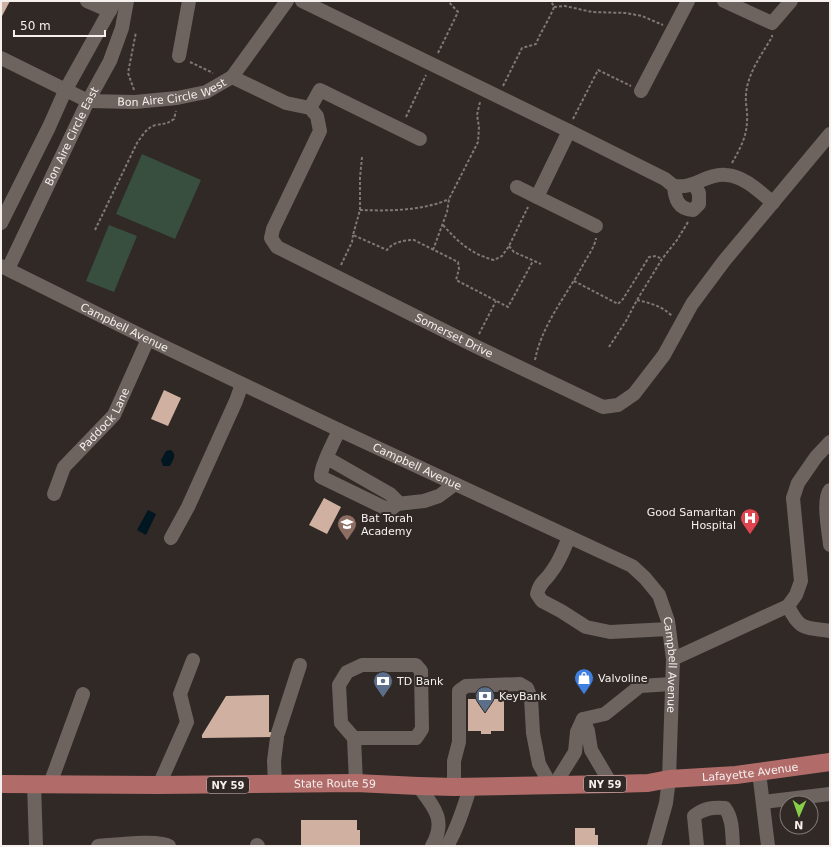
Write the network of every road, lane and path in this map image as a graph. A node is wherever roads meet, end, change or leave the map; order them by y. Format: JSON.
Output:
{"nodes":[{"id":1,"x":87,"y":1,"type":"edge"},
{"id":2,"x":127,"y":1,"type":"edge"},
{"id":3,"x":189,"y":1,"type":"edge"},
{"id":4,"x":287,"y":1,"type":"edge"},
{"id":5,"x":302,"y":1,"type":"edge"},
{"id":6,"x":551,"y":1,"type":"edge"},
{"id":7,"x":688,"y":1,"type":"edge"},
{"id":8,"x":724,"y":1,"type":"edge"},
{"id":9,"x":790,"y":1,"type":"edge"},
{"id":10,"x":112,"y":6,"type":"edge"},
{"id":11,"x":554,"y":7,"type":"junction"},
{"id":12,"x":772,"y":23,"type":"junction"},
{"id":13,"x":136,"y":27,"type":"dead end"},
{"id":14,"x":672,"y":30,"type":"junction"},
{"id":15,"x":179,"y":56,"type":"joint"},
{"id":16,"x":1,"y":58,"type":"edge"},
{"id":17,"x":232,"y":77,"type":"junction"},
{"id":18,"x":485,"y":90,"type":"junction"},
{"id":19,"x":65,"y":91,"type":"junction"},
{"id":20,"x":641,"y":91,"type":"joint"},
{"id":21,"x":498,"y":96,"type":"junction"},
{"id":22,"x":177,"y":98,"type":"junction"},
{"id":23,"x":88,"y":101,"type":"junction"},
{"id":24,"x":143,"y":101,"type":"junction"},
{"id":25,"x":310,"y":108,"type":"junction"},
{"id":26,"x":570,"y":131,"type":"junction"},
{"id":27,"x":830,"y":134,"type":"edge"},
{"id":28,"x":420,"y":139,"type":"dead end"},
{"id":29,"x":362,"y":157,"type":"dead end"},
{"id":30,"x":726,"y":174,"type":"junction"},
{"id":31,"x":694,"y":184,"type":"junction"},
{"id":32,"x":674,"y":186,"type":"junction"},
{"id":33,"x":516,"y":187,"type":"dead end"},
{"id":34,"x":537,"y":197,"type":"junction"},
{"id":35,"x":449,"y":199,"type":"junction"},
{"id":36,"x":773,"y":203,"type":"junction"},
{"id":37,"x":360,"y":210,"type":"junction"},
{"id":38,"x":693,"y":210,"type":"junction"},
{"id":39,"x":1,"y":223,"type":"edge"},
{"id":40,"x":443,"y":225,"type":"junction"},
{"id":41,"x":596,"y":226,"type":"joint"},
{"id":42,"x":95,"y":230,"type":"dead end"},
{"id":43,"x":353,"y":235,"type":"junction"},
{"id":44,"x":509,"y":246,"type":"junction"},
{"id":45,"x":433,"y":250,"type":"junction"},
{"id":46,"x":662,"y":259,"type":"junction"},
{"id":47,"x":533,"y":261,"type":"junction"},
{"id":48,"x":541,"y":264,"type":"dead end"},
{"id":49,"x":4,"y":267,"type":"edge"},
{"id":50,"x":336,"y":275,"type":"junction"},
{"id":51,"x":574,"y":281,"type":"junction"},
{"id":52,"x":637,"y":300,"type":"junction"},
{"id":53,"x":496,"y":301,"type":"junction"},
{"id":54,"x":680,"y":326,"type":"junction"},
{"id":55,"x":148,"y":339,"type":"junction"},
{"id":56,"x":473,"y":345,"type":"junction"},
{"id":57,"x":609,"y":347,"type":"dead end"},
{"id":58,"x":530,"y":372,"type":"junction"},
{"id":59,"x":242,"y":384,"type":"junction"},
{"id":60,"x":339,"y":430,"type":"junction"},
{"id":61,"x":830,"y":442,"type":"edge"},
{"id":62,"x":327,"y":458,"type":"junction"},
{"id":63,"x":455,"y":484,"type":"junction"},
{"id":64,"x":830,"y":490,"type":"edge"},
{"id":65,"x":54,"y":494,"type":"dead end"},
{"id":66,"x":397,"y":504,"type":"junction"},
{"id":67,"x":569,"y":537,"type":"junction"},
{"id":68,"x":171,"y":538,"type":"dead end"},
{"id":69,"x":830,"y":545,"type":"edge"},
{"id":70,"x":788,"y":606,"type":"junction"},
{"id":71,"x":669,"y":629,"type":"junction"},
{"id":72,"x":830,"y":631,"type":"edge"},
{"id":73,"x":673,"y":659,"type":"junction"},
{"id":74,"x":193,"y":660,"type":"dead end"},
{"id":75,"x":300,"y":665,"type":"dead end"},
{"id":76,"x":672,"y":684,"type":"junction"},
{"id":77,"x":83,"y":694,"type":"dead end"},
{"id":78,"x":583,"y":719,"type":"junction"},
{"id":79,"x":354,"y":738,"type":"junction"},
{"id":80,"x":830,"y":762,"type":"edge"},
{"id":81,"x":759,"y":772,"type":"junction"},
{"id":82,"x":669,"y":779,"type":"junction"},
{"id":83,"x":356,"y":783,"type":"junction"},
{"id":84,"x":1,"y":784,"type":"edge"},
{"id":85,"x":42,"y":784,"type":"junction"},
{"id":86,"x":275,"y":784,"type":"junction"},
{"id":87,"x":552,"y":784,"type":"junction"},
{"id":88,"x":611,"y":784,"type":"junction"},
{"id":89,"x":159,"y":785,"type":"junction"},
{"id":90,"x":418,"y":786,"type":"junction"},
{"id":91,"x":462,"y":786,"type":"junction"},
{"id":92,"x":830,"y":794,"type":"edge"},
{"id":93,"x":762,"y":802,"type":"junction"},
{"id":94,"x":136,"y":845,"type":"edge"},
{"id":95,"x":36,"y":846,"type":"edge"},
{"id":96,"x":98,"y":846,"type":"edge"},
{"id":97,"x":169,"y":846,"type":"edge"},
{"id":98,"x":432,"y":846,"type":"edge"},
{"id":99,"x":447,"y":846,"type":"edge"},
{"id":100,"x":654,"y":846,"type":"edge"},
{"id":101,"x":697,"y":846,"type":"edge"},
{"id":102,"x":733,"y":846,"type":"edge"},
{"id":103,"x":768,"y":846,"type":"edge"}],
"edges":[{"from":1,"to":10,"type":"street"},
{"from":2,"to":23,"type":"street","name":"Bon Aire Circle East"},
{"from":3,"to":15,"type":"street"},
{"from":4,"to":17,"type":"street","name":"Bon Aire Circle West"},
{"from":5,"to":18,"type":"street"},
{"from":6,"to":11,"type":"path"},
{"from":7,"to":14,"type":"street"},
{"from":8,"to":12,"type":"street"},
{"from":9,"to":12,"type":"street"},
{"from":10,"to":19,"type":"street"},
{"from":11,"to":14,"type":"path"},
{"from":11,"to":21,"type":"path"},
{"from":12,"to":30,"type":"path"},
{"from":13,"to":24,"type":"path"},
{"from":14,"to":20,"type":"street"},
{"from":15,"to":17,"type":"path"},
{"from":16,"to":19,"type":"street"},
{"from":17,"to":22,"type":"street","name":"Bon Aire Circle West"},
{"from":17,"to":25,"type":"street"},
{"from":18,"to":21,"type":"street"},
{"from":18,"to":35,"type":"path"},
{"from":19,"to":23,"type":"street"},
{"from":19,"to":39,"type":"street"},
{"from":20,"to":26,"type":"path"},
{"from":21,"to":26,"type":"street"},
{"from":22,"to":24,"type":"street","name":"Bon Aire Circle West"},
{"from":22,"to":42,"type":"path"},
{"from":23,"to":24,"type":"street","name":"Bon Aire Circle West"},
{"from":23,"to":49,"type":"street","name":"Bon Aire Circle East"},
{"from":25,"to":28,"type":"street"},
{"from":25,"to":50,"type":"street","name":"Somerset Drive"},
{"from":26,"to":32,"type":"street"},
{"from":26,"to":34,"type":"street"},
{"from":27,"to":36,"type":"street","name":"Somerset Drive"},
{"from":29,"to":37,"type":"path"},
{"from":30,"to":31,"type":"street"},
{"from":30,"to":36,"type":"street"},
{"from":31,"to":32,"type":"street"},
{"from":31,"to":38,"type":"street"},
{"from":32,"to":38,"type":"street"},
{"from":33,"to":34,"type":"street"},
{"from":34,"to":41,"type":"street"},
{"from":34,"to":44,"type":"path"},
{"from":35,"to":37,"type":"path"},
{"from":35,"to":40,"type":"path"},
{"from":36,"to":54,"type":"street","name":"Somerset Drive"},
{"from":37,"to":43,"type":"path"},
{"from":38,"to":46,"type":"path"},
{"from":40,"to":44,"type":"path"},
{"from":40,"to":45,"type":"path"},
{"from":41,"to":51,"type":"path"},
{"from":43,"to":45,"type":"path"},
{"from":43,"to":50,"type":"path"},
{"from":44,"to":47,"type":"path"},
{"from":45,"to":53,"type":"path"},
{"from":46,"to":51,"type":"path"},
{"from":46,"to":52,"type":"path"},
{"from":47,"to":48,"type":"path"},
{"from":47,"to":53,"type":"path"},
{"from":49,"to":55,"type":"street","name":"Campbell Avenue"},
{"from":50,"to":56,"type":"street","name":"Somerset Drive"},
{"from":51,"to":58,"type":"path"},
{"from":52,"to":54,"type":"path"},
{"from":52,"to":57,"type":"path"},
{"from":53,"to":56,"type":"path"},
{"from":54,"to":58,"type":"street","name":"Somerset Drive"},
{"from":55,"to":59,"type":"street","name":"Campbell Avenue"},
{"from":55,"to":65,"type":"street","name":"Paddock Lane"},
{"from":56,"to":58,"type":"street","name":"Somerset Drive"},
{"from":59,"to":60,"type":"street","name":"Campbell Avenue"},
{"from":59,"to":68,"type":"street"},
{"from":60,"to":62,"type":"street"},
{"from":60,"to":63,"type":"street","name":"Campbell Avenue"},
{"from":61,"to":70,"type":"street"},
{"from":62,"to":66,"type":"street"},
{"from":62,"to":66,"type":"street"},
{"from":63,"to":66,"type":"street"},
{"from":63,"to":67,"type":"street","name":"Campbell Avenue"},
{"from":64,"to":69,"type":"street"},
{"from":67,"to":71,"type":"street","name":"Campbell Avenue"},
{"from":67,"to":71,"type":"street"},
{"from":70,"to":72,"type":"street"},
{"from":70,"to":73,"type":"street"},
{"from":71,"to":73,"type":"street","name":"Campbell Avenue"},
{"from":73,"to":76,"type":"street","name":"Campbell Avenue"},
{"from":74,"to":89,"type":"street"},
{"from":75,"to":86,"type":"street"},
{"from":76,"to":78,"type":"street"},
{"from":76,"to":82,"type":"street","name":"Campbell Avenue"},
{"from":77,"to":85,"type":"street"},
{"from":78,"to":87,"type":"street"},
{"from":78,"to":88,"type":"street"},
{"from":79,"to":79,"type":"street"},
{"from":79,"to":83,"type":"street"},
{"from":80,"to":81,"type":"main road","name":"Lafayette Avenue","number":"NY 59"},
{"from":81,"to":82,"type":"main road","name":"Lafayette Avenue","number":"NY 59"},
{"from":81,"to":93,"type":"street"},
{"from":82,"to":88,"type":"main road","name":"State Route 59","number":"NY 59"},
{"from":82,"to":100,"type":"street","name":"Campbell Avenue"},
{"from":83,"to":86,"type":"main road","name":"State Route 59","number":"NY 59"},
{"from":83,"to":90,"type":"main road","name":"State Route 59","number":"NY 59"},
{"from":84,"to":85,"type":"main road","name":"State Route 59","number":"NY 59"},
{"from":85,"to":89,"type":"main road","name":"State Route 59","number":"NY 59"},
{"from":85,"to":95,"type":"street"},
{"from":86,"to":89,"type":"main road","name":"State Route 59","number":"NY 59"},
{"from":87,"to":88,"type":"main road","name":"State Route 59","number":"NY 59"},
{"from":87,"to":91,"type":"main road","name":"State Route 59","number":"NY 59"},
{"from":87,"to":91,"type":"street"},
{"from":90,"to":91,"type":"main road","name":"State Route 59","number":"NY 59"},
{"from":90,"to":98,"type":"street"},
{"from":91,"to":99,"type":"street"},
{"from":92,"to":93,"type":"street"},
{"from":93,"to":103,"type":"street"},
{"from":94,"to":96,"type":"street"},
{"from":94,"to":97,"type":"street"},
{"from":101,"to":102,"type":"street"}]}
